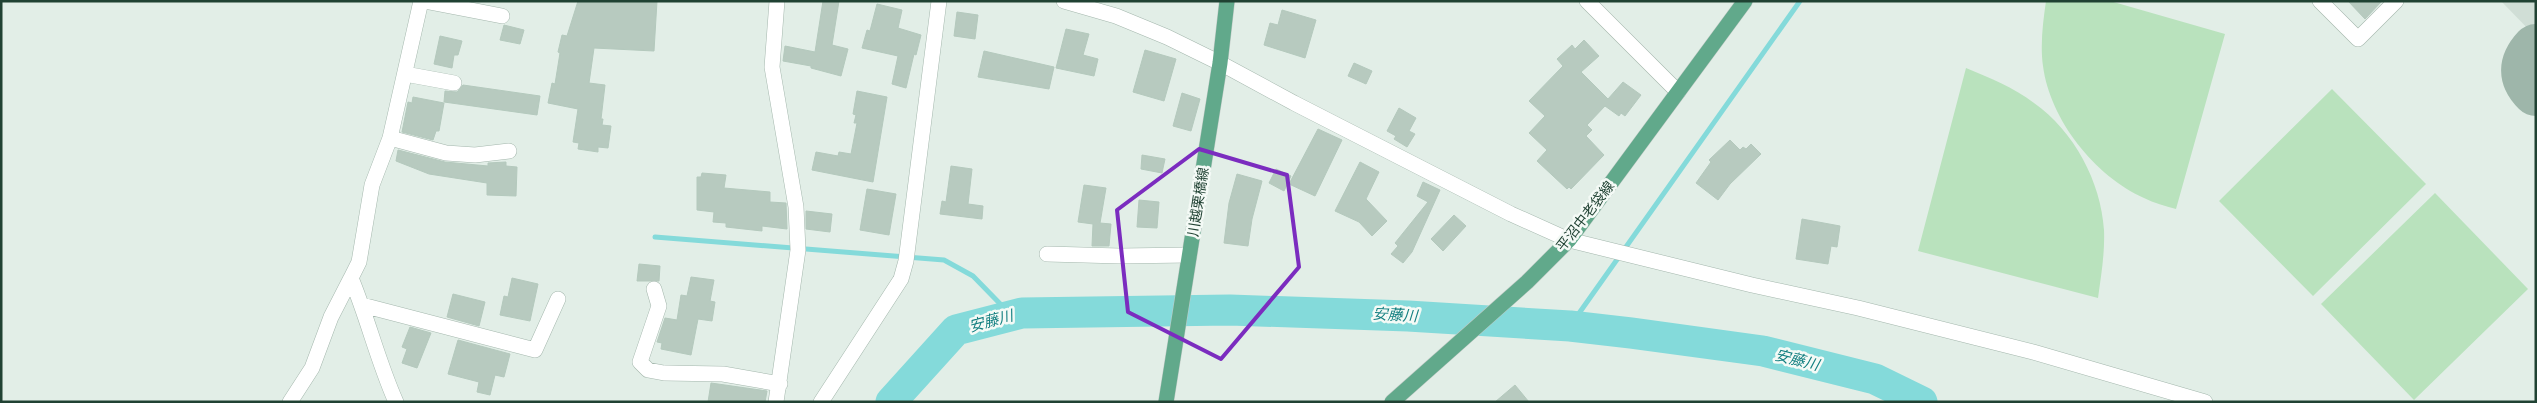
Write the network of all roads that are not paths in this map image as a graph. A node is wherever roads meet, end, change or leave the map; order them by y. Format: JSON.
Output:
{"nodes":[{"id":1,"x":423,"y":1,"type":"edge"},
{"id":2,"x":777,"y":1,"type":"edge"},
{"id":3,"x":939,"y":1,"type":"edge"},
{"id":4,"x":1064,"y":1,"type":"edge"},
{"id":5,"x":1227,"y":1,"type":"edge"},
{"id":6,"x":1587,"y":1,"type":"edge"},
{"id":7,"x":1745,"y":1,"type":"edge"},
{"id":8,"x":2320,"y":1,"type":"edge"},
{"id":9,"x":2396,"y":1,"type":"edge"},
{"id":10,"x":502,"y":16,"type":"dead end"},
{"id":11,"x":1220,"y":62,"type":"junction"},
{"id":12,"x":405,"y":74,"type":"junction"},
{"id":13,"x":454,"y":83,"type":"dead end"},
{"id":14,"x":1678,"y":92,"type":"junction"},
{"id":15,"x":390,"y":138,"type":"junction"},
{"id":16,"x":509,"y":152,"type":"dead end"},
{"id":17,"x":1569,"y":240,"type":"junction"},
{"id":18,"x":1048,"y":254,"type":"dead end"},
{"id":19,"x":1188,"y":262,"type":"junction"},
{"id":20,"x":351,"y":278,"type":"junction"},
{"id":21,"x":654,"y":289,"type":"dead end"},
{"id":22,"x":558,"y":300,"type":"dead end"},
{"id":23,"x":362,"y":305,"type":"junction"},
{"id":24,"x":780,"y":384,"type":"junction"},
{"id":25,"x":290,"y":402,"type":"edge"},
{"id":26,"x":396,"y":402,"type":"edge"},
{"id":27,"x":776,"y":402,"type":"edge"},
{"id":28,"x":820,"y":402,"type":"edge"},
{"id":29,"x":1166,"y":402,"type":"edge"},
{"id":30,"x":1392,"y":402,"type":"edge"},
{"id":31,"x":2205,"y":402,"type":"edge"}],
"edges":[{"from":1,"to":10,"type":"street"},
{"from":1,"to":12,"type":"street"},
{"from":2,"to":24,"type":"street"},
{"from":3,"to":28,"type":"street"},
{"from":4,"to":11,"type":"street"},
{"from":5,"to":11,"type":"main road","name":"川越栗橋線"},
{"from":6,"to":14,"type":"street"},
{"from":7,"to":14,"type":"main road","name":"平沼中老袋線"},
{"from":8,"to":9,"type":"street"},
{"from":11,"to":17,"type":"street"},
{"from":11,"to":19,"type":"main road","name":"川越栗橋線"},
{"from":12,"to":13,"type":"street"},
{"from":12,"to":15,"type":"street"},
{"from":14,"to":17,"type":"main road","name":"平沼中老袋線"},
{"from":15,"to":16,"type":"street"},
{"from":15,"to":20,"type":"street"},
{"from":17,"to":30,"type":"main road","name":"平沼中老袋線"},
{"from":17,"to":31,"type":"street"},
{"from":18,"to":19,"type":"street"},
{"from":19,"to":29,"type":"main road","name":"川越栗橋線"},
{"from":20,"to":23,"type":"street"},
{"from":20,"to":25,"type":"street"},
{"from":21,"to":24,"type":"street"},
{"from":22,"to":23,"type":"street"},
{"from":23,"to":26,"type":"street"},
{"from":24,"to":27,"type":"street"}]}
